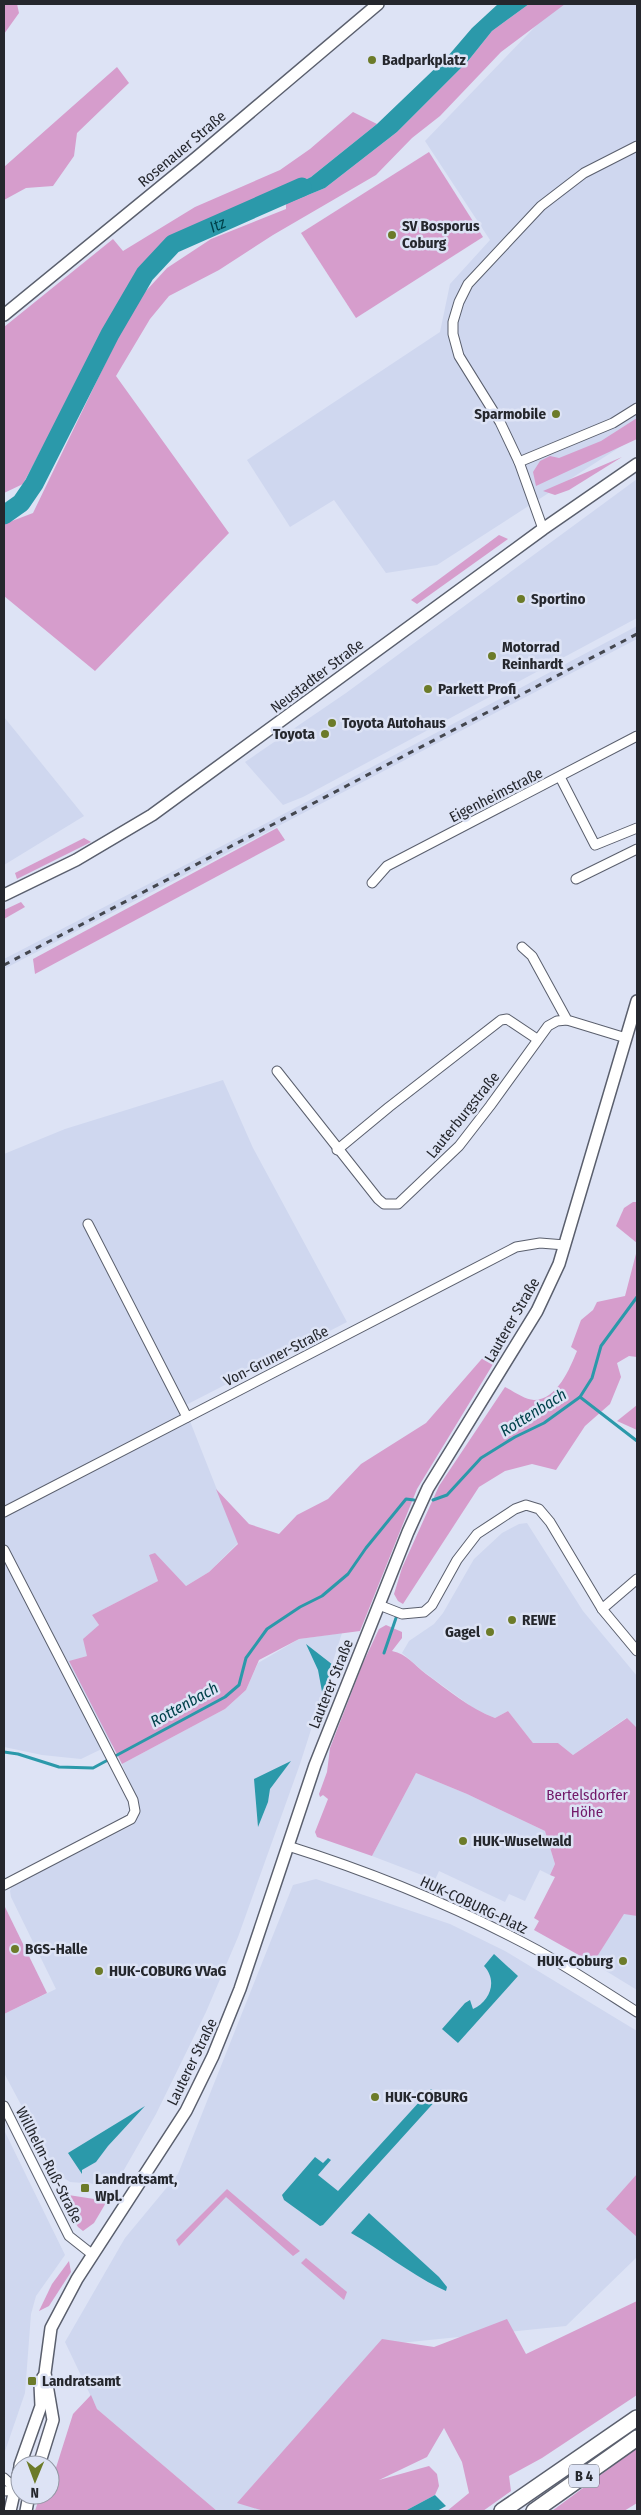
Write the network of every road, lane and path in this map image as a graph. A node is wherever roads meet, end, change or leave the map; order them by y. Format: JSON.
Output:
{"nodes":[{"id":1,"x":378,"y":4,"type":"edge"},
{"id":2,"x":637,"y":146,"type":"edge"},
{"id":3,"x":4,"y":314,"type":"edge"},
{"id":4,"x":637,"y":408,"type":"edge"},
{"id":5,"x":519,"y":462,"type":"junction"},
{"id":6,"x":637,"y":464,"type":"edge"},
{"id":7,"x":544,"y":529,"type":"junction"},
{"id":8,"x":637,"y":736,"type":"edge"},
{"id":9,"x":560,"y":777,"type":"junction"},
{"id":10,"x":637,"y":828,"type":"edge"},
{"id":11,"x":637,"y":849,"type":"edge"},
{"id":12,"x":576,"y":879,"type":"dead end"},
{"id":13,"x":372,"y":883,"type":"dead end"},
{"id":14,"x":4,"y":895,"type":"edge"},
{"id":15,"x":522,"y":947,"type":"dead end"},
{"id":16,"x":637,"y":1001,"type":"edge"},
{"id":17,"x":567,"y":1020,"type":"junction"},
{"id":18,"x":626,"y":1038,"type":"junction"},
{"id":19,"x":537,"y":1039,"type":"junction"},
{"id":20,"x":277,"y":1071,"type":"dead end"},
{"id":21,"x":338,"y":1150,"type":"junction"},
{"id":22,"x":88,"y":1224,"type":"dead end"},
{"id":23,"x":565,"y":1244,"type":"junction"},
{"id":24,"x":187,"y":1417,"type":"junction"},
{"id":25,"x":4,"y":1512,"type":"edge"},
{"id":26,"x":4,"y":1550,"type":"edge"},
{"id":27,"x":637,"y":1578,"type":"edge"},
{"id":28,"x":379,"y":1605,"type":"junction"},
{"id":29,"x":602,"y":1608,"type":"junction"},
{"id":30,"x":637,"y":1651,"type":"edge"},
{"id":31,"x":288,"y":1846,"type":"junction"},
{"id":32,"x":4,"y":1885,"type":"edge"},
{"id":33,"x":637,"y":2012,"type":"edge"},
{"id":34,"x":4,"y":2106,"type":"edge"},
{"id":35,"x":93,"y":2255,"type":"junction"},
{"id":36,"x":45,"y":2373,"type":"junction"},
{"id":37,"x":637,"y":2418,"type":"edge"},
{"id":38,"x":637,"y":2438,"type":"edge"},
{"id":39,"x":24,"y":2455,"type":"edge"},
{"id":40,"x":42,"y":2455,"type":"edge"},
{"id":41,"x":502,"y":2511,"type":"edge"},
{"id":42,"x":534,"y":2511,"type":"edge"}],
"edges":[{"from":1,"to":3,"type":"street","name":"Rosenauer Straße"},
{"from":2,"to":5,"type":"street"},
{"from":4,"to":5,"type":"street"},
{"from":5,"to":7,"type":"street"},
{"from":6,"to":7,"type":"street","name":"Neustadter Straße"},
{"from":7,"to":14,"type":"street","name":"Neustadter Straße"},
{"from":8,"to":9,"type":"street","name":"Eigenheimstraße"},
{"from":9,"to":10,"type":"street"},
{"from":9,"to":13,"type":"street","name":"Eigenheimstraße"},
{"from":11,"to":12,"type":"street"},
{"from":15,"to":17,"type":"street"},
{"from":16,"to":18,"type":"street","name":"Lauterer Straße"},
{"from":17,"to":18,"type":"street"},
{"from":17,"to":19,"type":"street","name":"Lauterburgstraße"},
{"from":18,"to":23,"type":"street","name":"Lauterer Straße"},
{"from":19,"to":21,"type":"street"},
{"from":19,"to":21,"type":"street","name":"Lauterburgstraße"},
{"from":20,"to":21,"type":"street","name":"Lauterburgstraße"},
{"from":22,"to":24,"type":"street"},
{"from":23,"to":24,"type":"street","name":"Von-Gruner-Straße"},
{"from":23,"to":28,"type":"street","name":"Lauterer Straße"},
{"from":24,"to":25,"type":"street","name":"Von-Gruner-Straße"},
{"from":26,"to":32,"type":"street"},
{"from":27,"to":29,"type":"street"},
{"from":28,"to":29,"type":"street"},
{"from":28,"to":31,"type":"street","name":"Lauterer Straße"},
{"from":29,"to":30,"type":"street"},
{"from":31,"to":33,"type":"street","name":"HUK-COBURG-Platz"},
{"from":31,"to":35,"type":"street","name":"Lauterer Straße"},
{"from":34,"to":35,"type":"street","name":"Willhelm-Ruß-Straße"},
{"from":35,"to":36,"type":"street","name":"Lauterer Straße"},
{"from":36,"to":39,"type":"street","name":"Lauterer Straße"},
{"from":36,"to":40,"type":"street","name":"Lauterer Straße"},
{"from":37,"to":41,"type":"highway","number":"B 4"},
{"from":38,"to":42,"type":"highway","number":"B 4"}]}
